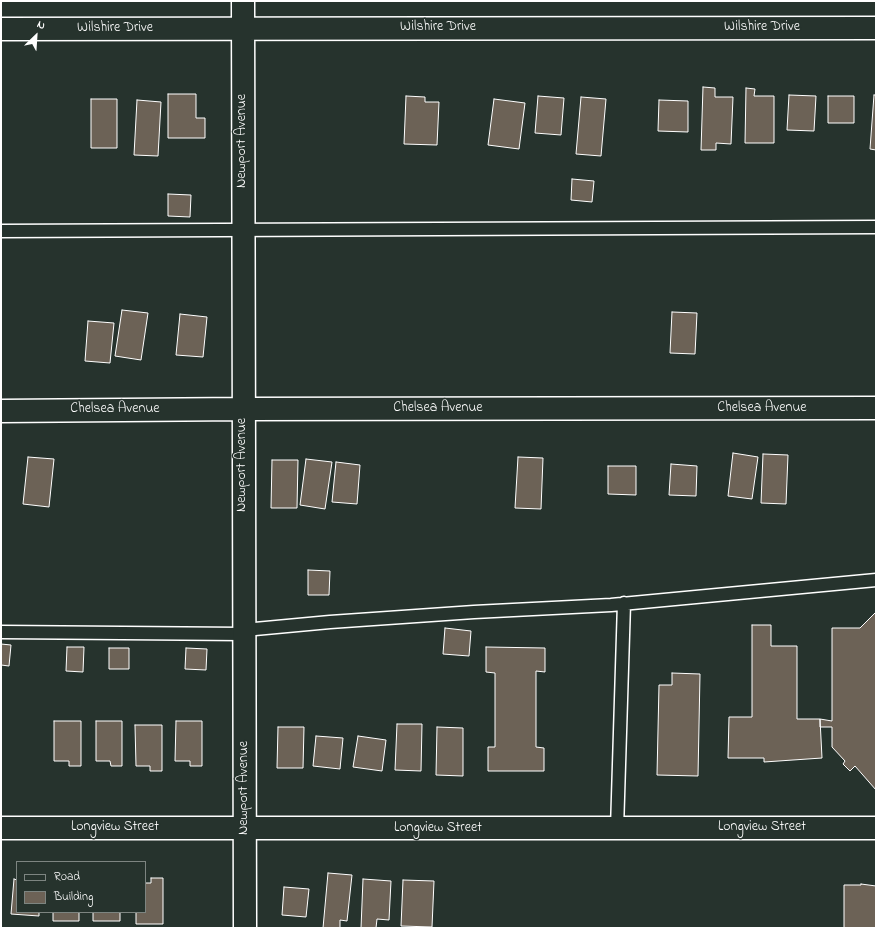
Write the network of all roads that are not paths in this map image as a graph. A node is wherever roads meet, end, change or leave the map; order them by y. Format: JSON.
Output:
{"nodes":[{"id":1,"x":243,"y":1,"type":"edge"},
{"id":2,"x":243,"y":28,"type":"junction"},
{"id":3,"x":876,"y":28,"type":"edge"},
{"id":4,"x":1,"y":29,"type":"edge"},
{"id":5,"x":876,"y":227,"type":"edge"},
{"id":6,"x":1,"y":231,"type":"edge"},
{"id":7,"x":243,"y":231,"type":"junction"},
{"id":8,"x":876,"y":408,"type":"edge"},
{"id":9,"x":243,"y":409,"type":"junction"},
{"id":10,"x":1,"y":411,"type":"edge"},
{"id":11,"x":876,"y":580,"type":"edge"},
{"id":12,"x":624,"y":603,"type":"junction"},
{"id":13,"x":1,"y":632,"type":"edge"},
{"id":14,"x":244,"y":632,"type":"junction"},
{"id":15,"x":1,"y":828,"type":"edge"},
{"id":16,"x":245,"y":828,"type":"junction"},
{"id":17,"x":876,"y":828,"type":"edge"},
{"id":18,"x":617,"y":829,"type":"junction"},
{"id":19,"x":245,"y":928,"type":"edge"}],
"edges":[{"from":1,"to":2,"type":"street","name":"Newport Avenue"},
{"from":2,"to":3,"type":"street","name":"Wilshire Drive"},
{"from":2,"to":4,"type":"street","name":"Wilshire Drive"},
{"from":2,"to":7,"type":"street","name":"Newport Avenue"},
{"from":5,"to":7,"type":"lane"},
{"from":6,"to":7,"type":"lane"},
{"from":7,"to":9,"type":"street","name":"Newport Avenue"},
{"from":8,"to":9,"type":"street","name":"Chelsea Avenue"},
{"from":9,"to":10,"type":"street","name":"Chelsea Avenue"},
{"from":9,"to":14,"type":"street","name":"Newport Avenue"},
{"from":11,"to":12,"type":"lane"},
{"from":12,"to":14,"type":"lane"},
{"from":12,"to":18,"type":"lane"},
{"from":13,"to":14,"type":"lane"},
{"from":14,"to":16,"type":"street","name":"Newport Avenue"},
{"from":15,"to":16,"type":"street","name":"Longview Street"},
{"from":16,"to":18,"type":"street","name":"Longview Street"},
{"from":16,"to":19,"type":"street","name":"Newport Avenue"},
{"from":17,"to":18,"type":"street","name":"Longview Street"}]}
